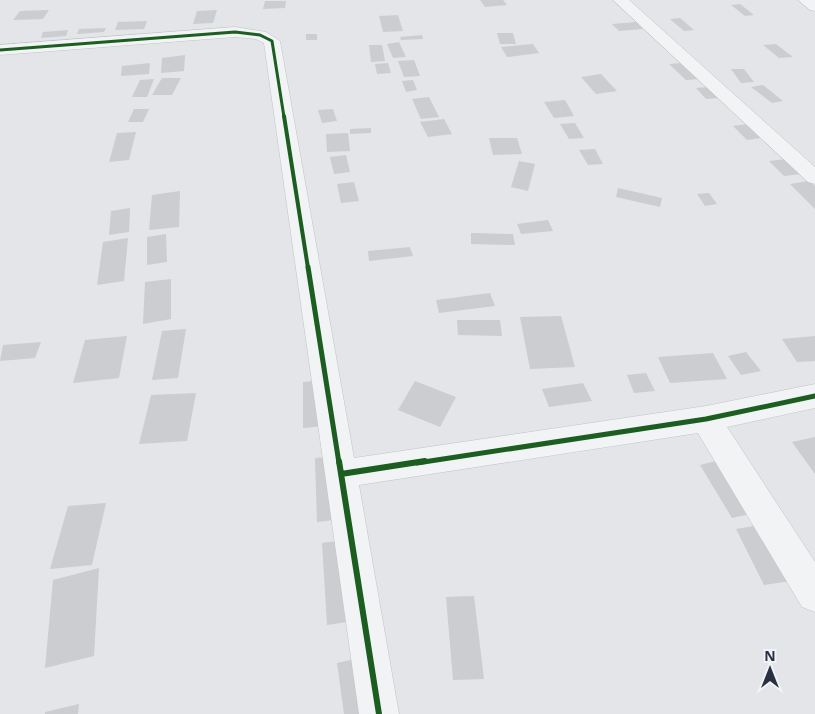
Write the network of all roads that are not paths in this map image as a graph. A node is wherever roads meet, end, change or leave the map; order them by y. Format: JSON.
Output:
{"nodes":[{"id":1,"x":620,"y":0,"type":"edge"},
{"id":2,"x":805,"y":0,"type":"edge"},
{"id":3,"x":815,"y":7,"type":"edge"},
{"id":4,"x":0,"y":50,"type":"edge"},
{"id":5,"x":812,"y":173,"type":"edge"},
{"id":6,"x":815,"y":396,"type":"edge"},
{"id":7,"x":706,"y":419,"type":"junction"},
{"id":8,"x":341,"y":474,"type":"junction"},
{"id":9,"x":815,"y":594,"type":"edge"},
{"id":10,"x":379,"y":714,"type":"edge"}],
"edges":[{"from":1,"to":5,"type":"street"},
{"from":2,"to":3,"type":"street"},
{"from":4,"to":8,"type":"street"},
{"from":6,"to":7,"type":"street"},
{"from":7,"to":8,"type":"street"},
{"from":7,"to":9,"type":"street"},
{"from":8,"to":10,"type":"street"}]}
